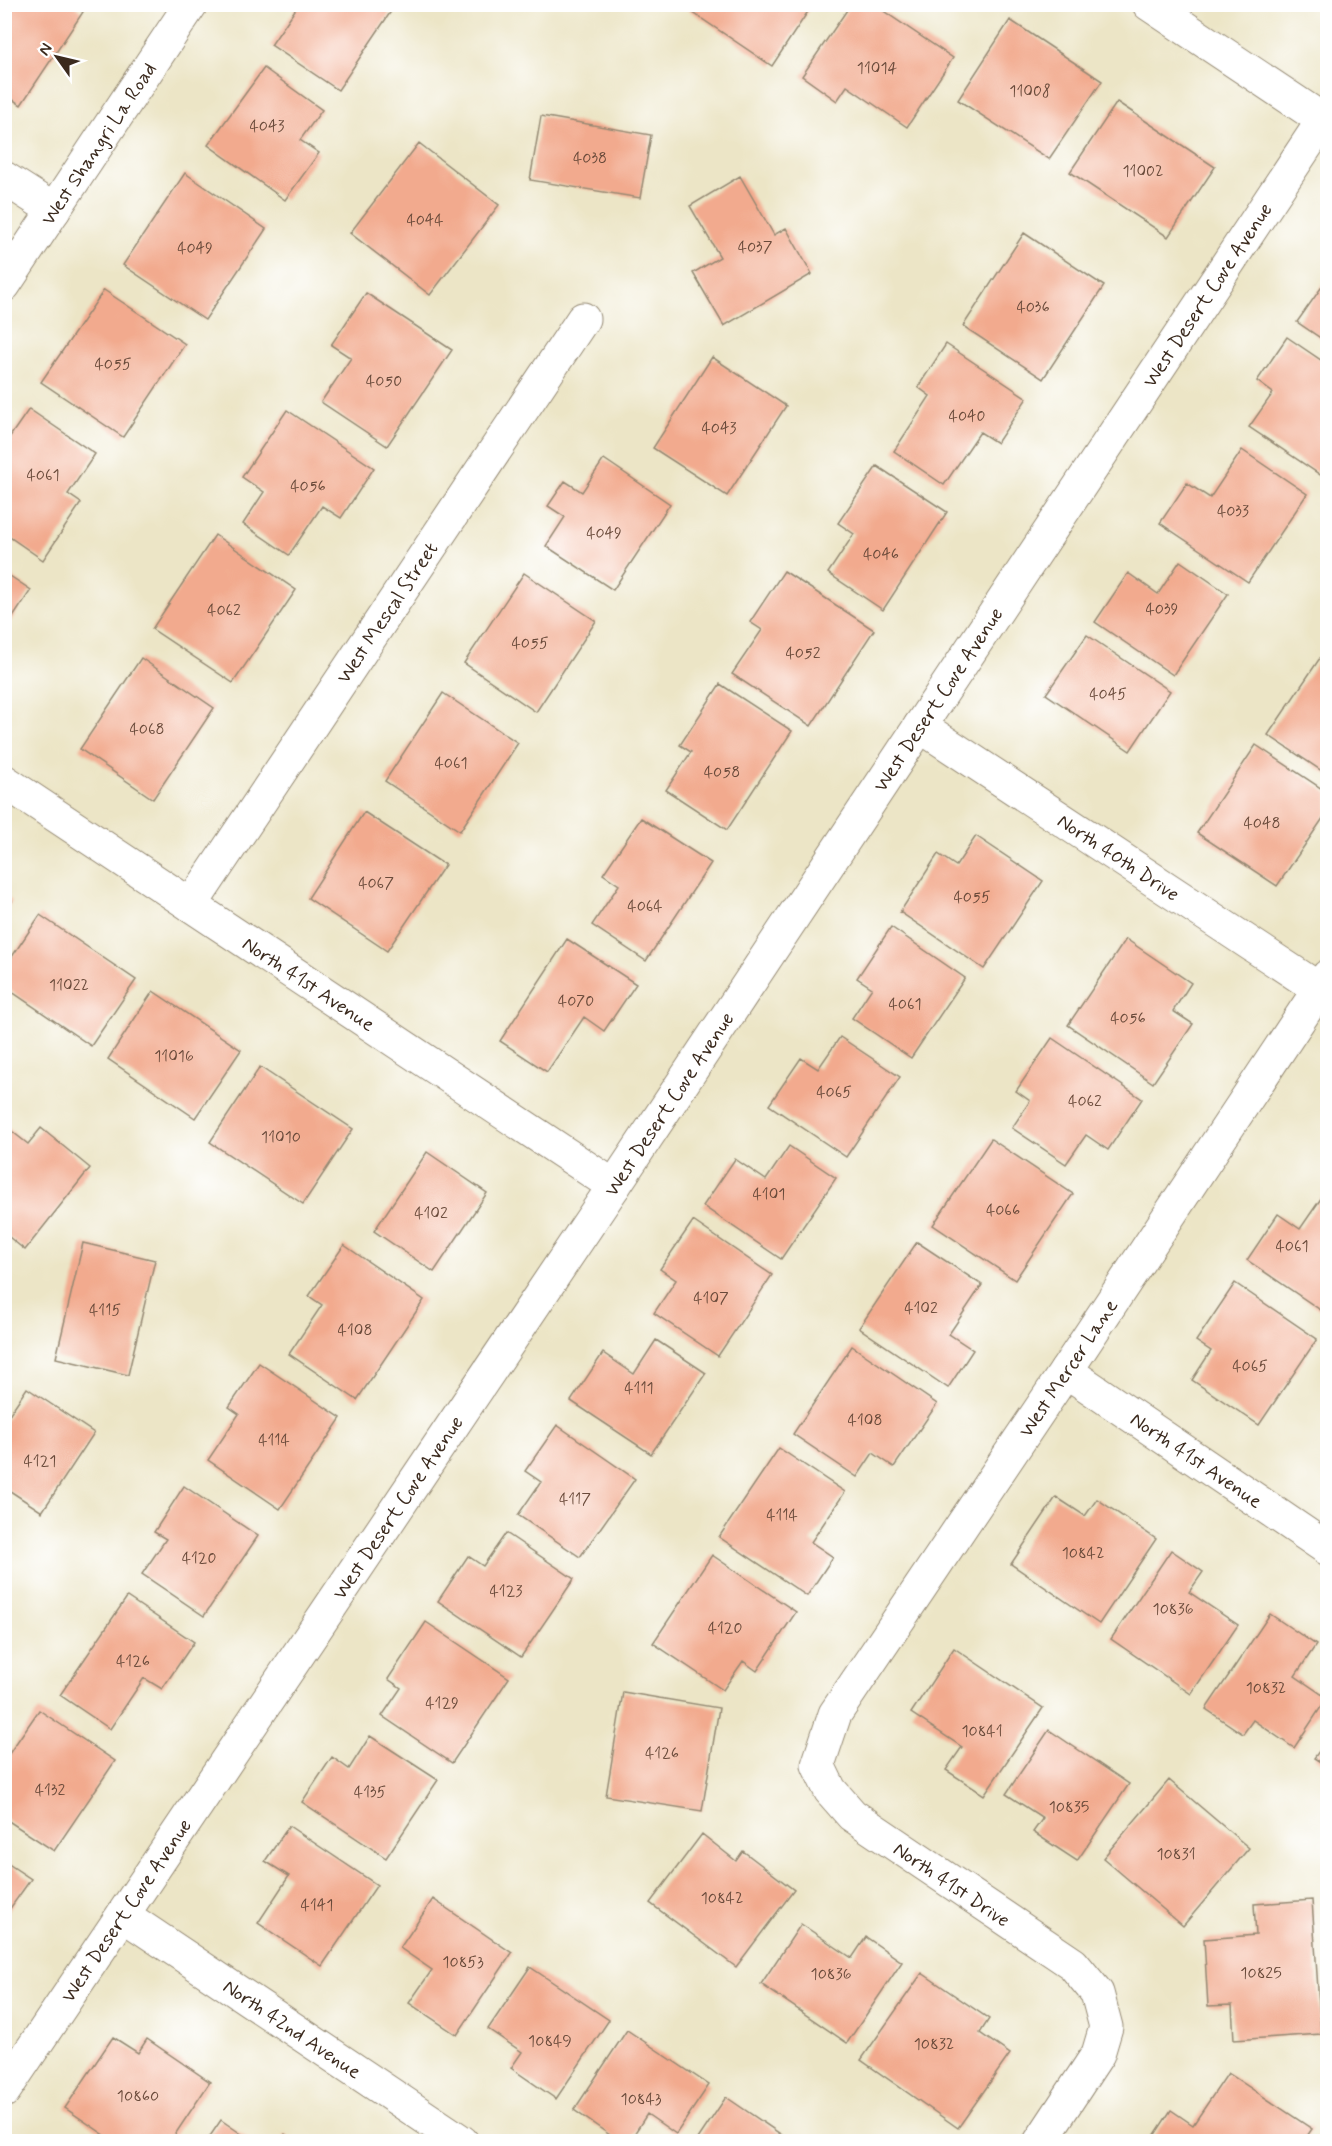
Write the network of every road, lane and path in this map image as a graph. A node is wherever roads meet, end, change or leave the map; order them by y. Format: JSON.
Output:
{"nodes":[{"id":1,"x":191,"y":4,"type":"edge"},
{"id":2,"x":1149,"y":4,"type":"edge"},
{"id":3,"x":1325,"y":116,"type":"edge"},
{"id":4,"x":4,"y":178,"type":"edge"},
{"id":5,"x":54,"y":210,"type":"junction"},
{"id":6,"x":4,"y":285,"type":"edge"},
{"id":7,"x":583,"y":319,"type":"dead end"},
{"id":8,"x":920,"y":726,"type":"junction"},
{"id":9,"x":4,"y":781,"type":"edge"},
{"id":10,"x":191,"y":905,"type":"junction"},
{"id":11,"x":1323,"y":982,"type":"edge"},
{"id":12,"x":614,"y":1186,"type":"junction"},
{"id":13,"x":1066,"y":1371,"type":"junction"},
{"id":14,"x":1328,"y":1550,"type":"edge"},
{"id":15,"x":818,"y":1765,"type":"joint"},
{"id":16,"x":123,"y":1915,"type":"junction"},
{"id":17,"x":4,"y":2091,"type":"edge"},
{"id":18,"x":462,"y":2142,"type":"edge"},
{"id":19,"x":1040,"y":2142,"type":"edge"}],
"edges":[{"from":1,"to":5,"type":"street","name":"West Shangri La Road"},
{"from":2,"to":3,"type":"street"},
{"from":3,"to":8,"type":"street","name":"West Desert Cove Avenue"},
{"from":4,"to":5,"type":"street"},
{"from":5,"to":6,"type":"street","name":"West Shangri La Road"},
{"from":7,"to":10,"type":"street","name":"West Mescal Street"},
{"from":8,"to":11,"type":"street","name":"North 40th Drive"},
{"from":8,"to":12,"type":"street","name":"West Desert Cove Avenue"},
{"from":9,"to":10,"type":"street","name":"North 41st Avenue"},
{"from":10,"to":12,"type":"street","name":"North 41st Avenue"},
{"from":11,"to":13,"type":"street","name":"West Mercer Lane"},
{"from":12,"to":16,"type":"street","name":"West Desert Cove Avenue"},
{"from":13,"to":14,"type":"street","name":"North 41st Avenue"},
{"from":13,"to":15,"type":"street","name":"West Mercer Lane"},
{"from":15,"to":19,"type":"street","name":"North 41st Drive"},
{"from":16,"to":17,"type":"street","name":"West Desert Cove Avenue"},
{"from":16,"to":18,"type":"street","name":"North 42nd Avenue"}]}
